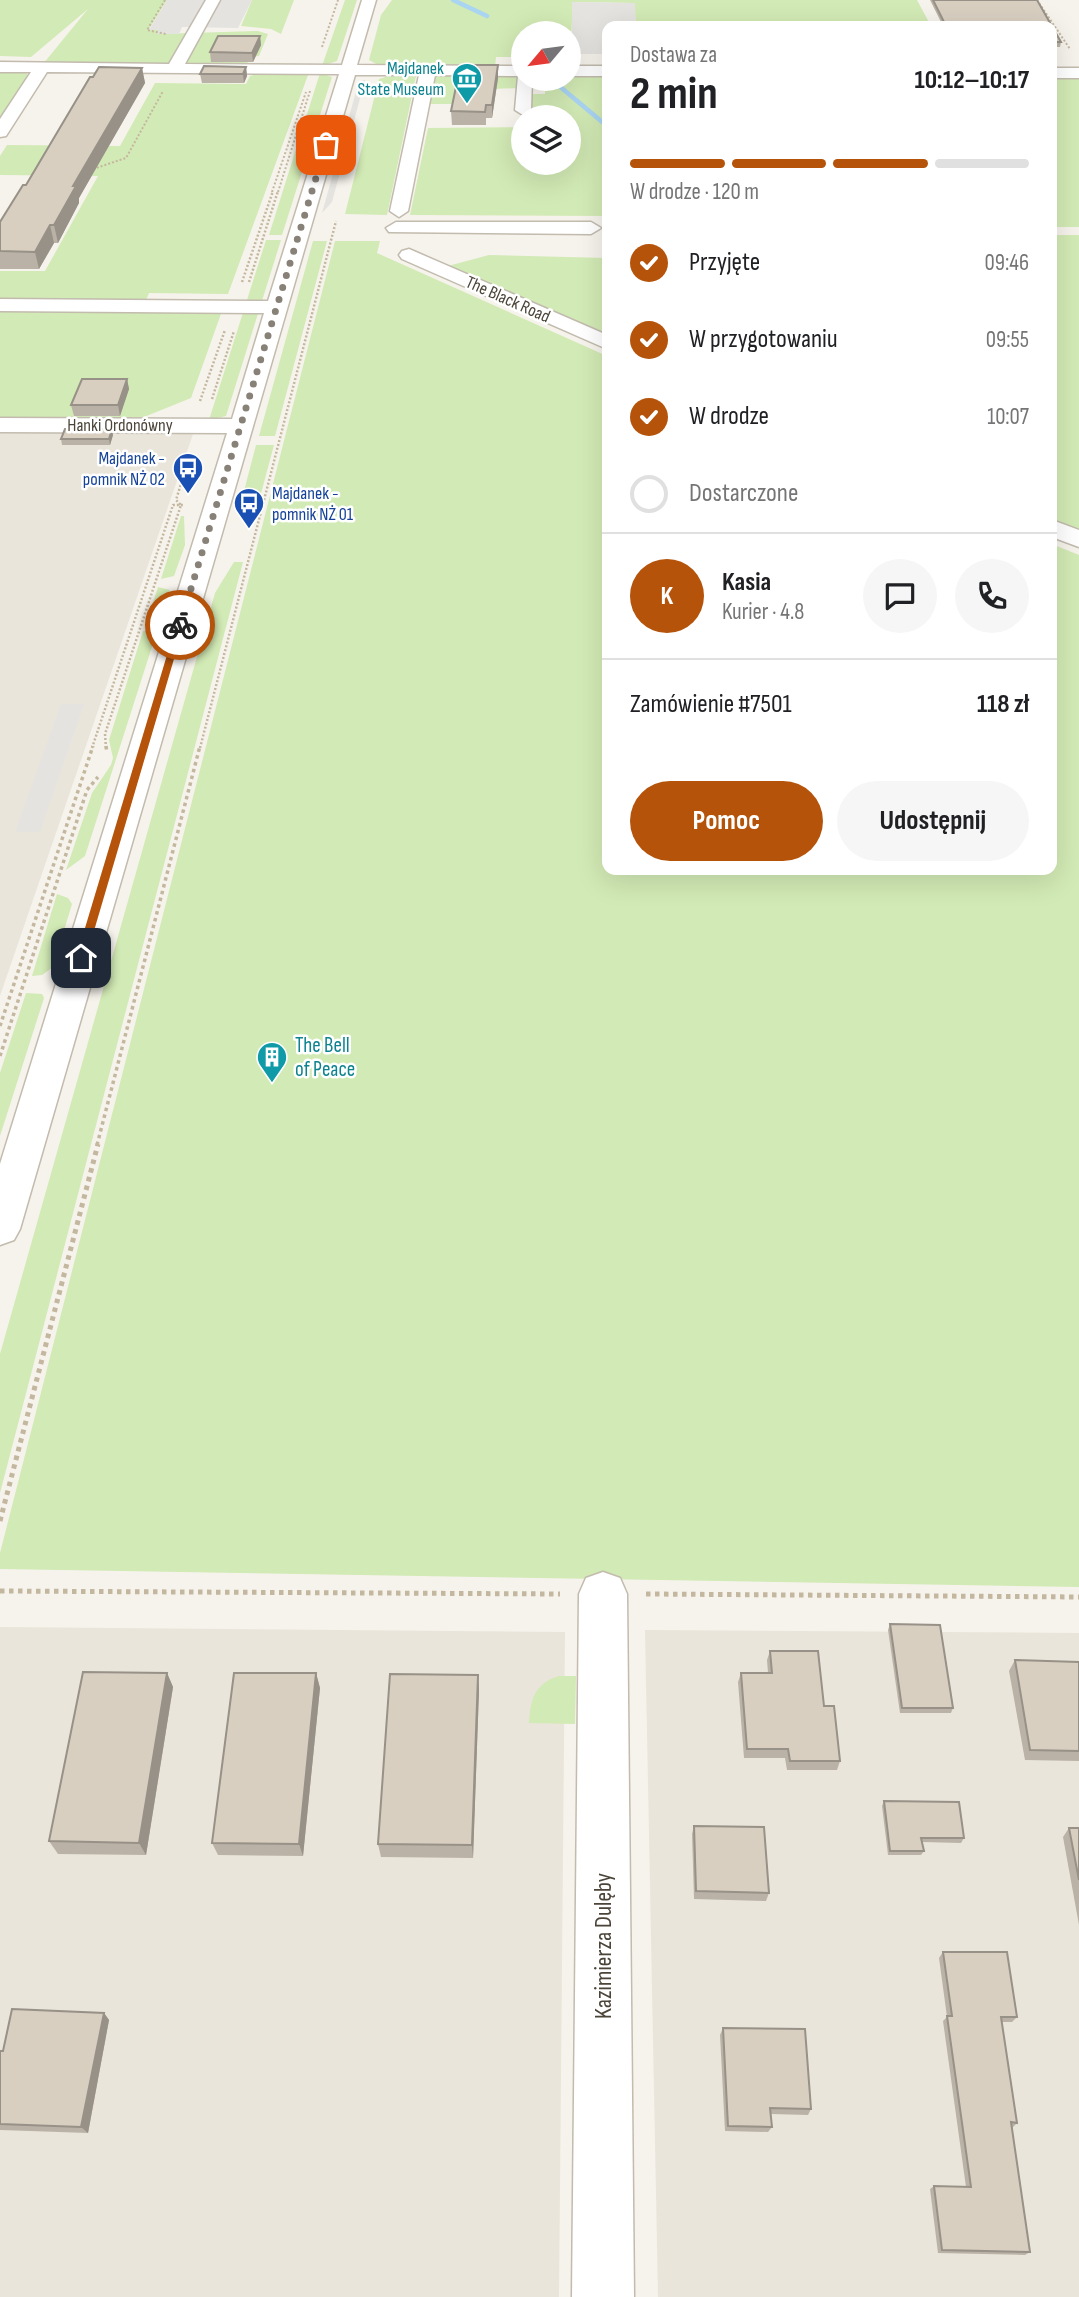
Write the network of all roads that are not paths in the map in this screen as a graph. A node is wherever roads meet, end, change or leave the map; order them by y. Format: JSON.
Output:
{"nodes":[{"id":1,"x":213,"y":0,"type":"edge"},
{"id":2,"x":369,"y":0,"type":"edge"},
{"id":3,"x":0,"y":67,"type":"edge"},
{"id":4,"x":42,"y":67,"type":"junction"},
{"id":5,"x":174,"y":69,"type":"junction"},
{"id":6,"x":348,"y":70,"type":"junction"},
{"id":7,"x":511,"y":71,"type":"edge"},
{"id":8,"x":581,"y":71,"type":"edge"},
{"id":9,"x":602,"y":71,"type":"edge"},
{"id":10,"x":1057,"y":73,"type":"edge"},
{"id":11,"x":1079,"y":73,"type":"edge"},
{"id":12,"x":427,"y":75,"type":"dead end"},
{"id":13,"x":0,"y":132,"type":"edge"},
{"id":14,"x":599,"y":228,"type":"edge"},
{"id":15,"x":399,"y":235,"type":"junction"},
{"id":16,"x":0,"y":305,"type":"edge"},
{"id":17,"x":277,"y":307,"type":"junction"},
{"id":18,"x":602,"y":340,"type":"edge"},
{"id":19,"x":0,"y":425,"type":"edge"},
{"id":20,"x":239,"y":426,"type":"junction"},
{"id":21,"x":1057,"y":530,"type":"edge"},
{"id":22,"x":1079,"y":539,"type":"edge"},
{"id":23,"x":0,"y":1229,"type":"edge"},
{"id":24,"x":603,"y":1594,"type":"road end"},
{"id":25,"x":603,"y":2297,"type":"edge"}],
"edges":[{"from":1,"to":5,"type":"street"},
{"from":2,"to":6,"type":"street"},
{"from":3,"to":4,"type":"street"},
{"from":4,"to":5,"type":"street"},
{"from":4,"to":13,"type":"street"},
{"from":5,"to":6,"type":"street"},
{"from":6,"to":7,"type":"street"},
{"from":6,"to":17,"type":"street"},
{"from":8,"to":9,"type":"street"},
{"from":10,"to":11,"type":"street"},
{"from":12,"to":15,"type":"street"},
{"from":14,"to":15,"type":"street"},
{"from":15,"to":18,"type":"street","name":"The Black Road"},
{"from":16,"to":17,"type":"street"},
{"from":17,"to":20,"type":"street"},
{"from":19,"to":20,"type":"street","name":"Hanki Ordonówny"},
{"from":20,"to":23,"type":"street"},
{"from":21,"to":22,"type":"street"},
{"from":24,"to":25,"type":"street","name":"Kazimierza Dulęby"}]}
